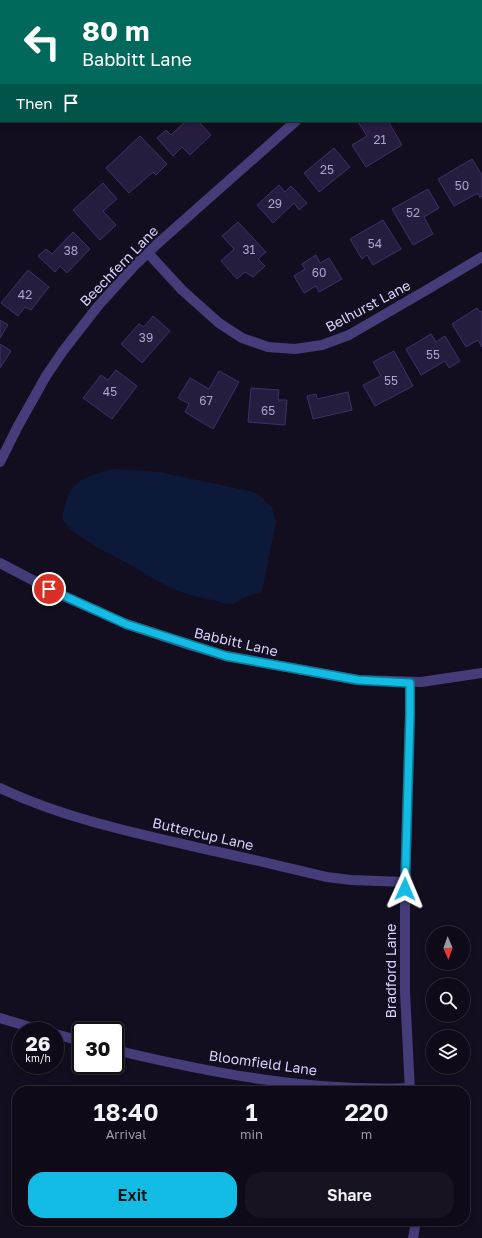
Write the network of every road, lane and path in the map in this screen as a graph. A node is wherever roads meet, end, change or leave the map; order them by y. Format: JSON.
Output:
{"nodes":[{"id":1,"x":295,"y":122,"type":"edge"},
{"id":2,"x":148,"y":253,"type":"junction"},
{"id":3,"x":482,"y":257,"type":"edge"},
{"id":4,"x":0,"y":462,"type":"edge"},
{"id":5,"x":0,"y":563,"type":"edge"},
{"id":6,"x":482,"y":673,"type":"edge"},
{"id":7,"x":410,"y":683,"type":"junction"},
{"id":8,"x":0,"y":788,"type":"edge"},
{"id":9,"x":405,"y":882,"type":"junction"},
{"id":10,"x":0,"y":1018,"type":"edge"},
{"id":11,"x":13,"y":1022,"type":"edge"},
{"id":12,"x":124,"y":1052,"type":"edge"},
{"id":13,"x":327,"y":1086,"type":"edge"},
{"id":14,"x":410,"y":1086,"type":"edge"},
{"id":15,"x":415,"y":1226,"type":"edge"},
{"id":16,"x":413,"y":1238,"type":"edge"}],
"edges":[{"from":1,"to":2,"type":"street","name":"Beechfern Lane"},
{"from":2,"to":3,"type":"street","name":"Belhurst Lane"},
{"from":2,"to":4,"type":"street","name":"Beechfern Lane"},
{"from":5,"to":7,"type":"street","name":"Babbitt Lane"},
{"from":6,"to":7,"type":"street","name":"Babbitt Lane"},
{"from":7,"to":9,"type":"street","name":"Bradford Lane"},
{"from":8,"to":9,"type":"street","name":"Buttercup Lane"},
{"from":9,"to":14,"type":"street","name":"Bradford Lane"},
{"from":10,"to":11,"type":"street"},
{"from":12,"to":13,"type":"street","name":"Bloomfield Lane"},
{"from":15,"to":16,"type":"street"}]}
